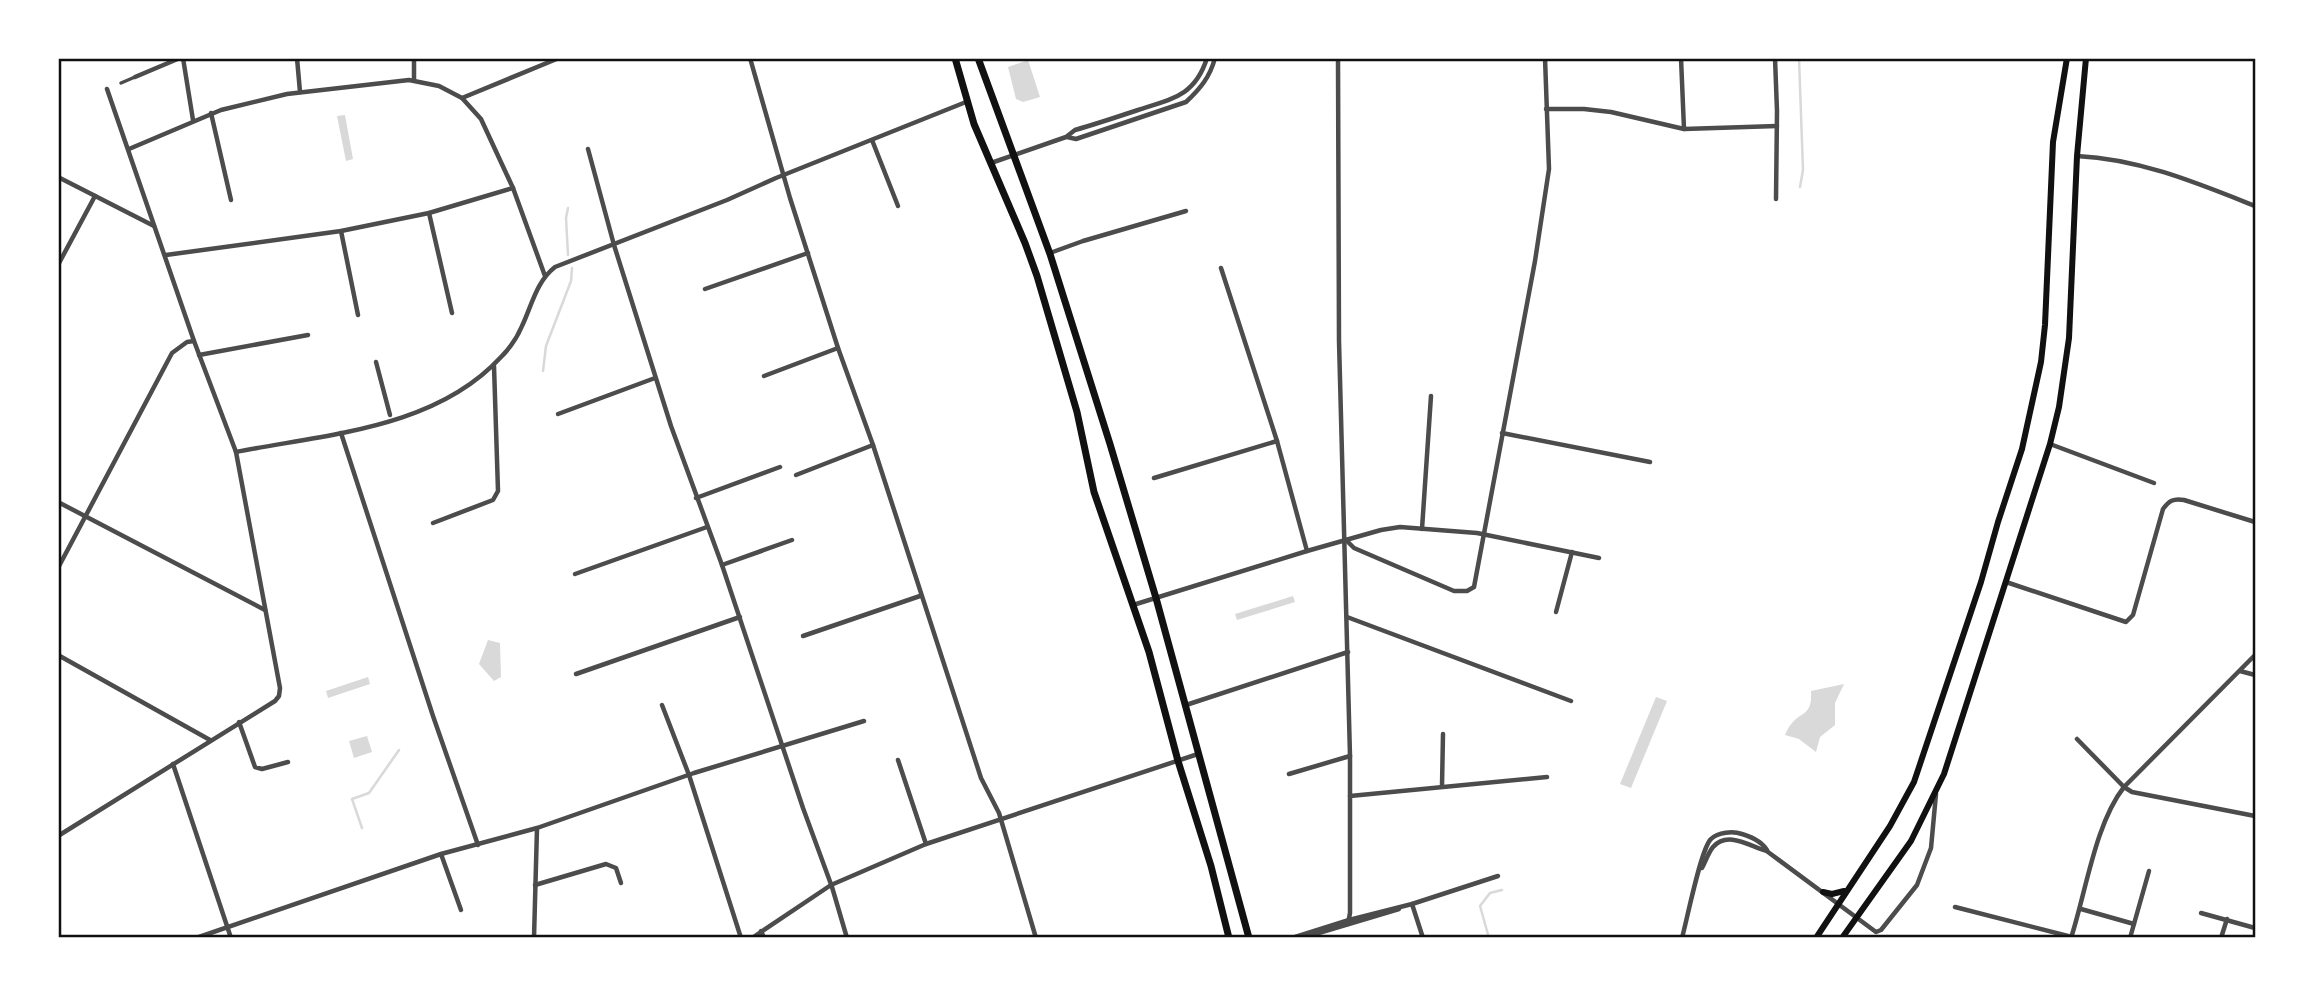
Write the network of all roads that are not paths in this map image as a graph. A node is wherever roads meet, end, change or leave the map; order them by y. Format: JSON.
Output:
{"nodes":[{"id":1,"x":181,"y":58,"type":"edge"},
{"id":2,"x":297,"y":58,"type":"edge"},
{"id":3,"x":414,"y":58,"type":"edge"},
{"id":4,"x":559,"y":58,"type":"edge"},
{"id":5,"x":750,"y":58,"type":"edge"},
{"id":6,"x":955,"y":58,"type":"edge"},
{"id":7,"x":978,"y":58,"type":"edge"},
{"id":8,"x":1207,"y":58,"type":"edge"},
{"id":9,"x":1215,"y":58,"type":"edge"},
{"id":10,"x":1338,"y":58,"type":"edge"},
{"id":11,"x":1545,"y":58,"type":"edge"},
{"id":12,"x":1681,"y":58,"type":"edge"},
{"id":13,"x":1775,"y":58,"type":"edge"},
{"id":14,"x":2067,"y":58,"type":"edge"},
{"id":15,"x":2085,"y":58,"type":"edge"},
{"id":16,"x":135,"y":77,"type":"joint"},
{"id":17,"x":414,"y":80,"type":"junction"},
{"id":18,"x":121,"y":83,"type":"dead end"},
{"id":19,"x":107,"y":89,"type":"dead end"},
{"id":20,"x":300,"y":92,"type":"junction"},
{"id":21,"x":461,"y":98,"type":"junction"},
{"id":22,"x":966,"y":102,"type":"junction"},
{"id":23,"x":1546,"y":109,"type":"junction"},
{"id":24,"x":211,"y":113,"type":"junction"},
{"id":25,"x":193,"y":120,"type":"junction"},
{"id":26,"x":1777,"y":126,"type":"junction"},
{"id":27,"x":1684,"y":129,"type":"junction"},
{"id":28,"x":1066,"y":136,"type":"junction"},
{"id":29,"x":872,"y":140,"type":"junction"},
{"id":30,"x":129,"y":149,"type":"junction"},
{"id":31,"x":588,"y":149,"type":"dead end"},
{"id":32,"x":1013,"y":154,"type":"junction"},
{"id":33,"x":2077,"y":156,"type":"junction"},
{"id":34,"x":990,"y":163,"type":"junction"},
{"id":35,"x":785,"y":175,"type":"junction"},
{"id":36,"x":58,"y":177,"type":"edge"},
{"id":37,"x":513,"y":188,"type":"junction"},
{"id":38,"x":95,"y":196,"type":"junction"},
{"id":39,"x":1776,"y":199,"type":"dead end"},
{"id":40,"x":231,"y":200,"type":"dead end"},
{"id":41,"x":898,"y":206,"type":"dead end"},
{"id":42,"x":2255,"y":206,"type":"edge"},
{"id":43,"x":1186,"y":211,"type":"dead end"},
{"id":44,"x":429,"y":213,"type":"junction"},
{"id":45,"x":155,"y":226,"type":"junction"},
{"id":46,"x":341,"y":231,"type":"junction"},
{"id":47,"x":614,"y":244,"type":"junction"},
{"id":48,"x":808,"y":253,"type":"junction"},
{"id":49,"x":1050,"y":254,"type":"junction"},
{"id":50,"x":166,"y":255,"type":"junction"},
{"id":51,"x":58,"y":265,"type":"edge"},
{"id":52,"x":1221,"y":268,"type":"dead end"},
{"id":53,"x":545,"y":276,"type":"junction"},
{"id":54,"x":705,"y":289,"type":"dead end"},
{"id":55,"x":452,"y":313,"type":"dead end"},
{"id":56,"x":358,"y":315,"type":"dead end"},
{"id":57,"x":308,"y":335,"type":"dead end"},
{"id":58,"x":194,"y":341,"type":"junction"},
{"id":59,"x":838,"y":348,"type":"junction"},
{"id":60,"x":199,"y":355,"type":"junction"},
{"id":61,"x":376,"y":362,"type":"dead end"},
{"id":62,"x":494,"y":365,"type":"junction"},
{"id":63,"x":764,"y":376,"type":"dead end"},
{"id":64,"x":655,"y":378,"type":"junction"},
{"id":65,"x":1431,"y":396,"type":"dead end"},
{"id":66,"x":558,"y":414,"type":"dead end"},
{"id":67,"x":390,"y":415,"type":"dead end"},
{"id":68,"x":341,"y":433,"type":"junction"},
{"id":69,"x":1502,"y":433,"type":"junction"},
{"id":70,"x":1277,"y":441,"type":"junction"},
{"id":71,"x":2049,"y":444,"type":"junction"},
{"id":72,"x":873,"y":445,"type":"junction"},
{"id":73,"x":236,"y":452,"type":"junction"},
{"id":74,"x":1650,"y":462,"type":"dead end"},
{"id":75,"x":780,"y":467,"type":"dead end"},
{"id":76,"x":796,"y":475,"type":"dead end"},
{"id":77,"x":1154,"y":478,"type":"dead end"},
{"id":78,"x":2154,"y":483,"type":"dead end"},
{"id":79,"x":696,"y":498,"type":"junction"},
{"id":80,"x":58,"y":502,"type":"edge"},
{"id":81,"x":85,"y":516,"type":"junction"},
{"id":82,"x":2255,"y":522,"type":"edge"},
{"id":83,"x":433,"y":523,"type":"dead end"},
{"id":84,"x":707,"y":527,"type":"junction"},
{"id":85,"x":1422,"y":529,"type":"junction"},
{"id":86,"x":1484,"y":535,"type":"junction"},
{"id":87,"x":792,"y":540,"type":"dead end"},
{"id":88,"x":1345,"y":540,"type":"junction"},
{"id":89,"x":1307,"y":551,"type":"junction"},
{"id":90,"x":1572,"y":552,"type":"junction"},
{"id":91,"x":1600,"y":558,"type":"dead end"},
{"id":92,"x":722,"y":565,"type":"junction"},
{"id":93,"x":58,"y":568,"type":"edge"},
{"id":94,"x":575,"y":574,"type":"dead end"},
{"id":95,"x":2006,"y":582,"type":"junction"},
{"id":96,"x":920,"y":596,"type":"junction"},
{"id":97,"x":1156,"y":598,"type":"junction"},
{"id":98,"x":1133,"y":605,"type":"junction"},
{"id":99,"x":265,"y":610,"type":"junction"},
{"id":100,"x":1556,"y":612,"type":"dead end"},
{"id":101,"x":740,"y":617,"type":"junction"},
{"id":102,"x":1347,"y":617,"type":"junction"},
{"id":103,"x":803,"y":636,"type":"dead end"},
{"id":104,"x":1348,"y":652,"type":"junction"},
{"id":105,"x":58,"y":655,"type":"edge"},
{"id":106,"x":2255,"y":655,"type":"edge"},
{"id":107,"x":2239,"y":670,"type":"junction"},
{"id":108,"x":576,"y":674,"type":"dead end"},
{"id":109,"x":2255,"y":675,"type":"edge"},
{"id":110,"x":1571,"y":701,"type":"dead end"},
{"id":111,"x":662,"y":705,"type":"dead end"},
{"id":112,"x":1184,"y":705,"type":"junction"},
{"id":113,"x":864,"y":721,"type":"dead end"},
{"id":114,"x":239,"y":722,"type":"junction"},
{"id":115,"x":1443,"y":734,"type":"dead end"},
{"id":116,"x":2077,"y":738,"type":"dead end"},
{"id":117,"x":210,"y":740,"type":"junction"},
{"id":118,"x":782,"y":744,"type":"junction"},
{"id":119,"x":1198,"y":754,"type":"junction"},
{"id":120,"x":1350,"y":756,"type":"junction"},
{"id":121,"x":898,"y":760,"type":"dead end"},
{"id":122,"x":1178,"y":761,"type":"junction"},
{"id":123,"x":288,"y":762,"type":"dead end"},
{"id":124,"x":173,"y":764,"type":"junction"},
{"id":125,"x":1289,"y":774,"type":"dead end"},
{"id":126,"x":689,"y":775,"type":"junction"},
{"id":127,"x":1547,"y":777,"type":"dead end"},
{"id":128,"x":1939,"y":785,"type":"junction"},
{"id":129,"x":1443,"y":786,"type":"junction"},
{"id":130,"x":2124,"y":787,"type":"junction"},
{"id":131,"x":1350,"y":796,"type":"junction"},
{"id":132,"x":2255,"y":816,"type":"edge"},
{"id":133,"x":1000,"y":818,"type":"junction"},
{"id":134,"x":537,"y":828,"type":"junction"},
{"id":135,"x":58,"y":835,"type":"edge"},
{"id":136,"x":926,"y":844,"type":"junction"},
{"id":137,"x":478,"y":845,"type":"junction"},
{"id":138,"x":441,"y":855,"type":"junction"},
{"id":139,"x":2148,"y":871,"type":"dead end"},
{"id":140,"x":1498,"y":876,"type":"dead end"},
{"id":141,"x":621,"y":883,"type":"dead end"},
{"id":142,"x":831,"y":885,"type":"junction"},
{"id":143,"x":536,"y":886,"type":"junction"},
{"id":144,"x":1847,"y":890,"type":"junction"},
{"id":145,"x":1823,"y":892,"type":"junction"},
{"id":146,"x":1838,"y":903,"type":"junction"},
{"id":147,"x":1412,"y":904,"type":"junction"},
{"id":148,"x":1955,"y":907,"type":"dead end"},
{"id":149,"x":2081,"y":909,"type":"junction"},
{"id":150,"x":461,"y":910,"type":"dead end"},
{"id":151,"x":2201,"y":913,"type":"dead end"},
{"id":152,"x":1856,"y":919,"type":"junction"},
{"id":153,"x":2227,"y":919,"type":"junction"},
{"id":154,"x":1348,"y":922,"type":"junction"},
{"id":155,"x":2134,"y":924,"type":"junction"},
{"id":156,"x":228,"y":928,"type":"junction"},
{"id":157,"x":2255,"y":928,"type":"edge"},
{"id":158,"x":761,"y":931,"type":"junction"},
{"id":159,"x":1310,"y":935,"type":"edge"},
{"id":160,"x":196,"y":938,"type":"edge"},
{"id":161,"x":231,"y":938,"type":"edge"},
{"id":162,"x":534,"y":938,"type":"edge"},
{"id":163,"x":741,"y":938,"type":"edge"},
{"id":164,"x":751,"y":938,"type":"edge"},
{"id":165,"x":764,"y":938,"type":"edge"},
{"id":166,"x":847,"y":938,"type":"edge"},
{"id":167,"x":1036,"y":938,"type":"edge"},
{"id":168,"x":1229,"y":938,"type":"edge"},
{"id":169,"x":1247,"y":938,"type":"edge"},
{"id":170,"x":1292,"y":938,"type":"edge"},
{"id":171,"x":1302,"y":938,"type":"edge"},
{"id":172,"x":1423,"y":938,"type":"edge"},
{"id":173,"x":1682,"y":938,"type":"edge"},
{"id":174,"x":1816,"y":938,"type":"edge"},
{"id":175,"x":1842,"y":938,"type":"edge"},
{"id":176,"x":2072,"y":938,"type":"edge"},
{"id":177,"x":2130,"y":938,"type":"edge"},
{"id":178,"x":2221,"y":938,"type":"edge"}],
"edges":[{"from":1,"to":16,"type":"street"},
{"from":1,"to":25,"type":"street"},
{"from":2,"to":20,"type":"street"},
{"from":3,"to":17,"type":"street"},
{"from":4,"to":21,"type":"street"},
{"from":5,"to":35,"type":"street"},
{"from":6,"to":22,"type":"main road"},
{"from":7,"to":32,"type":"main road"},
{"from":8,"to":28,"type":"street"},
{"from":9,"to":28,"type":"street"},
{"from":10,"to":88,"type":"street"},
{"from":11,"to":23,"type":"street"},
{"from":12,"to":27,"type":"street"},
{"from":13,"to":26,"type":"street"},
{"from":14,"to":144,"type":"main road"},
{"from":15,"to":33,"type":"main road"},
{"from":16,"to":18,"type":"street"},
{"from":17,"to":20,"type":"street"},
{"from":17,"to":21,"type":"street"},
{"from":19,"to":30,"type":"street"},
{"from":20,"to":24,"type":"street"},
{"from":21,"to":37,"type":"street"},
{"from":22,"to":29,"type":"street"},
{"from":22,"to":34,"type":"main road"},
{"from":23,"to":27,"type":"street"},
{"from":23,"to":69,"type":"street"},
{"from":24,"to":25,"type":"street"},
{"from":24,"to":40,"type":"street"},
{"from":25,"to":30,"type":"street"},
{"from":26,"to":27,"type":"street"},
{"from":26,"to":39,"type":"street"},
{"from":28,"to":32,"type":"street"},
{"from":29,"to":35,"type":"street"},
{"from":29,"to":41,"type":"street"},
{"from":30,"to":45,"type":"street"},
{"from":31,"to":47,"type":"street"},
{"from":32,"to":34,"type":"street"},
{"from":32,"to":49,"type":"main road"},
{"from":33,"to":42,"type":"street"},
{"from":33,"to":71,"type":"main road"},
{"from":34,"to":98,"type":"main road"},
{"from":35,"to":47,"type":"street"},
{"from":35,"to":48,"type":"street"},
{"from":36,"to":38,"type":"street"},
{"from":37,"to":44,"type":"street"},
{"from":37,"to":53,"type":"street"},
{"from":38,"to":45,"type":"street"},
{"from":38,"to":51,"type":"street"},
{"from":43,"to":49,"type":"street"},
{"from":44,"to":46,"type":"street"},
{"from":44,"to":55,"type":"street"},
{"from":45,"to":50,"type":"street"},
{"from":46,"to":50,"type":"street"},
{"from":46,"to":56,"type":"street"},
{"from":47,"to":53,"type":"street"},
{"from":47,"to":64,"type":"street"},
{"from":48,"to":54,"type":"street"},
{"from":48,"to":59,"type":"street"},
{"from":49,"to":97,"type":"main road"},
{"from":50,"to":58,"type":"street"},
{"from":52,"to":70,"type":"street"},
{"from":53,"to":62,"type":"street"},
{"from":57,"to":60,"type":"street"},
{"from":58,"to":60,"type":"street"},
{"from":58,"to":81,"type":"street"},
{"from":59,"to":63,"type":"street"},
{"from":59,"to":72,"type":"street"},
{"from":60,"to":73,"type":"street"},
{"from":61,"to":67,"type":"street"},
{"from":62,"to":68,"type":"street"},
{"from":62,"to":83,"type":"street"},
{"from":64,"to":66,"type":"street"},
{"from":64,"to":79,"type":"street"},
{"from":65,"to":85,"type":"street"},
{"from":68,"to":73,"type":"street"},
{"from":68,"to":137,"type":"street"},
{"from":69,"to":74,"type":"street"},
{"from":69,"to":86,"type":"street"},
{"from":70,"to":77,"type":"street"},
{"from":70,"to":89,"type":"street"},
{"from":71,"to":78,"type":"street"},
{"from":71,"to":95,"type":"main road"},
{"from":72,"to":76,"type":"street"},
{"from":72,"to":96,"type":"street"},
{"from":73,"to":99,"type":"street"},
{"from":75,"to":79,"type":"street"},
{"from":79,"to":84,"type":"street"},
{"from":80,"to":81,"type":"street"},
{"from":81,"to":93,"type":"street"},
{"from":81,"to":99,"type":"street"},
{"from":82,"to":95,"type":"street"},
{"from":84,"to":92,"type":"street"},
{"from":84,"to":94,"type":"street"},
{"from":85,"to":86,"type":"street"},
{"from":85,"to":88,"type":"street"},
{"from":86,"to":88,"type":"street"},
{"from":86,"to":90,"type":"street"},
{"from":87,"to":92,"type":"street"},
{"from":88,"to":89,"type":"street"},
{"from":88,"to":102,"type":"street"},
{"from":89,"to":97,"type":"street"},
{"from":90,"to":91,"type":"street"},
{"from":90,"to":100,"type":"street"},
{"from":92,"to":101,"type":"street"},
{"from":95,"to":128,"type":"main road"},
{"from":96,"to":103,"type":"street"},
{"from":96,"to":133,"type":"street"},
{"from":97,"to":98,"type":"street"},
{"from":97,"to":112,"type":"main road"},
{"from":98,"to":122,"type":"main road"},
{"from":99,"to":114,"type":"street"},
{"from":101,"to":108,"type":"street"},
{"from":101,"to":118,"type":"street"},
{"from":102,"to":104,"type":"street"},
{"from":102,"to":110,"type":"street"},
{"from":104,"to":112,"type":"street"},
{"from":104,"to":120,"type":"street"},
{"from":105,"to":117,"type":"street"},
{"from":106,"to":107,"type":"street"},
{"from":107,"to":109,"type":"street"},
{"from":107,"to":130,"type":"street"},
{"from":111,"to":126,"type":"street"},
{"from":112,"to":119,"type":"main road"},
{"from":113,"to":118,"type":"street"},
{"from":114,"to":117,"type":"street"},
{"from":114,"to":123,"type":"street"},
{"from":115,"to":129,"type":"street"},
{"from":116,"to":130,"type":"street"},
{"from":117,"to":124,"type":"street"},
{"from":118,"to":126,"type":"street"},
{"from":118,"to":142,"type":"street"},
{"from":119,"to":122,"type":"street"},
{"from":119,"to":169,"type":"main road"},
{"from":120,"to":125,"type":"street"},
{"from":120,"to":131,"type":"street"},
{"from":121,"to":136,"type":"street"},
{"from":122,"to":133,"type":"street"},
{"from":122,"to":168,"type":"main road"},
{"from":124,"to":135,"type":"street"},
{"from":124,"to":156,"type":"street"},
{"from":126,"to":134,"type":"street"},
{"from":126,"to":163,"type":"street"},
{"from":127,"to":129,"type":"street"},
{"from":128,"to":152,"type":"main road"},
{"from":128,"to":152,"type":"street"},
{"from":129,"to":131,"type":"street"},
{"from":130,"to":132,"type":"street"},
{"from":130,"to":149,"type":"street"},
{"from":131,"to":154,"type":"street"},
{"from":133,"to":136,"type":"street"},
{"from":133,"to":167,"type":"street"},
{"from":134,"to":137,"type":"street"},
{"from":134,"to":143,"type":"street"},
{"from":136,"to":142,"type":"street"},
{"from":137,"to":138,"type":"street"},
{"from":138,"to":150,"type":"street"},
{"from":138,"to":156,"type":"street"},
{"from":139,"to":155,"type":"street"},
{"from":140,"to":147,"type":"street"},
{"from":141,"to":143,"type":"street"},
{"from":142,"to":158,"type":"street"},
{"from":142,"to":166,"type":"street"},
{"from":143,"to":162,"type":"street"},
{"from":144,"to":145,"type":"main road"},
{"from":144,"to":146,"type":"main road"},
{"from":145,"to":146,"type":"street"},
{"from":145,"to":173,"type":"street"},
{"from":146,"to":152,"type":"street"},
{"from":146,"to":174,"type":"main road"},
{"from":147,"to":154,"type":"street"},
{"from":147,"to":172,"type":"street"},
{"from":148,"to":176,"type":"street"},
{"from":149,"to":155,"type":"street"},
{"from":149,"to":176,"type":"street"},
{"from":151,"to":153,"type":"street"},
{"from":152,"to":175,"type":"main road"},
{"from":153,"to":157,"type":"street"},
{"from":153,"to":178,"type":"street"},
{"from":154,"to":159,"type":"street"},
{"from":155,"to":177,"type":"street"},
{"from":156,"to":160,"type":"street"},
{"from":156,"to":161,"type":"street"},
{"from":158,"to":164,"type":"street"},
{"from":158,"to":165,"type":"street"},
{"from":159,"to":170,"type":"street"},
{"from":159,"to":171,"type":"street"}]}
